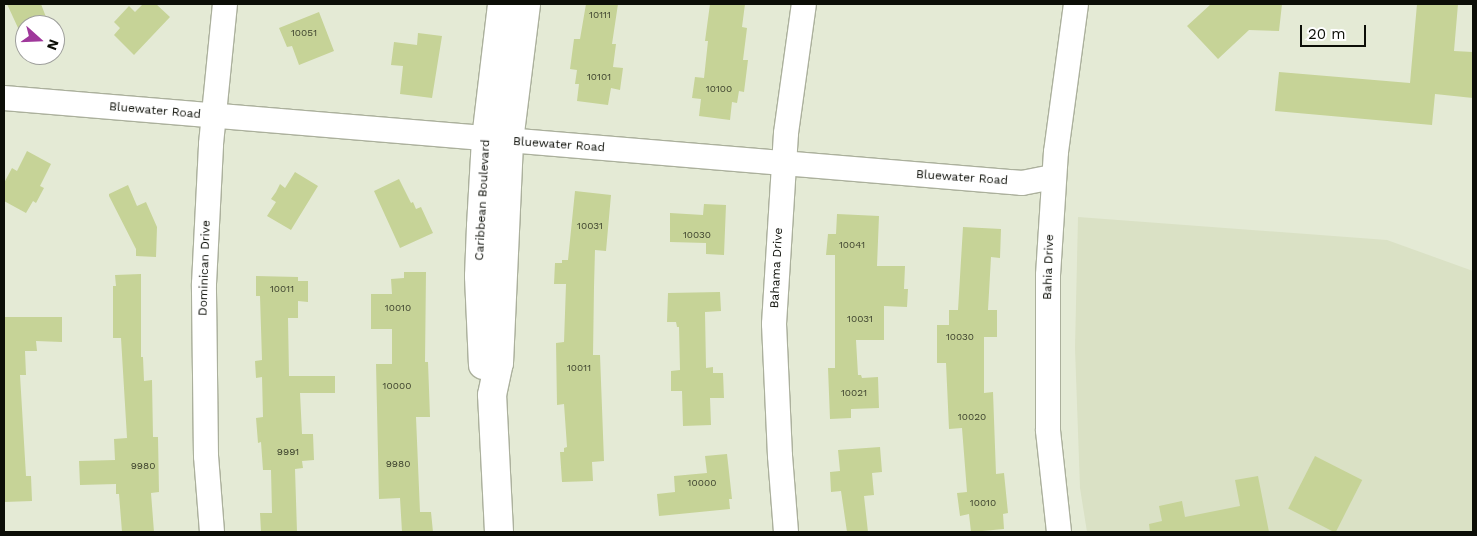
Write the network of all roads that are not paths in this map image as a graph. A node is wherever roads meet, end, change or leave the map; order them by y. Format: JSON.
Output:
{"nodes":[{"id":1,"x":225,"y":4,"type":"edge"},
{"id":2,"x":502,"y":4,"type":"edge"},
{"id":3,"x":526,"y":4,"type":"edge"},
{"id":4,"x":804,"y":4,"type":"edge"},
{"id":5,"x":1076,"y":4,"type":"edge"},
{"id":6,"x":4,"y":98,"type":"edge"},
{"id":7,"x":213,"y":115,"type":"junction"},
{"id":8,"x":498,"y":140,"type":"junction"},
{"id":9,"x":784,"y":165,"type":"junction"},
{"id":10,"x":1053,"y":177,"type":"junction"},
{"id":11,"x":212,"y":532,"type":"edge"},
{"id":12,"x":500,"y":532,"type":"edge"},
{"id":13,"x":786,"y":532,"type":"edge"},
{"id":14,"x":1059,"y":532,"type":"edge"}],
"edges":[{"from":1,"to":7,"type":"street","name":"Dominican Drive"},
{"from":2,"to":8,"type":"street","name":"Caribbean Boulevard"},
{"from":3,"to":8,"type":"street","name":"Caribbean Boulevard"},
{"from":4,"to":9,"type":"street","name":"Bahama Drive"},
{"from":5,"to":10,"type":"street","name":"Bahia Drive"},
{"from":6,"to":7,"type":"street","name":"Bluewater Road"},
{"from":7,"to":8,"type":"street","name":"Bluewater Road"},
{"from":7,"to":11,"type":"street","name":"Dominican Drive"},
{"from":8,"to":9,"type":"street","name":"Bluewater Road"},
{"from":8,"to":12,"type":"street","name":"Caribbean Boulevard"},
{"from":9,"to":10,"type":"street","name":"Bluewater Road"},
{"from":9,"to":13,"type":"street","name":"Bahama Drive"},
{"from":10,"to":14,"type":"street","name":"Bahia Drive"}]}
